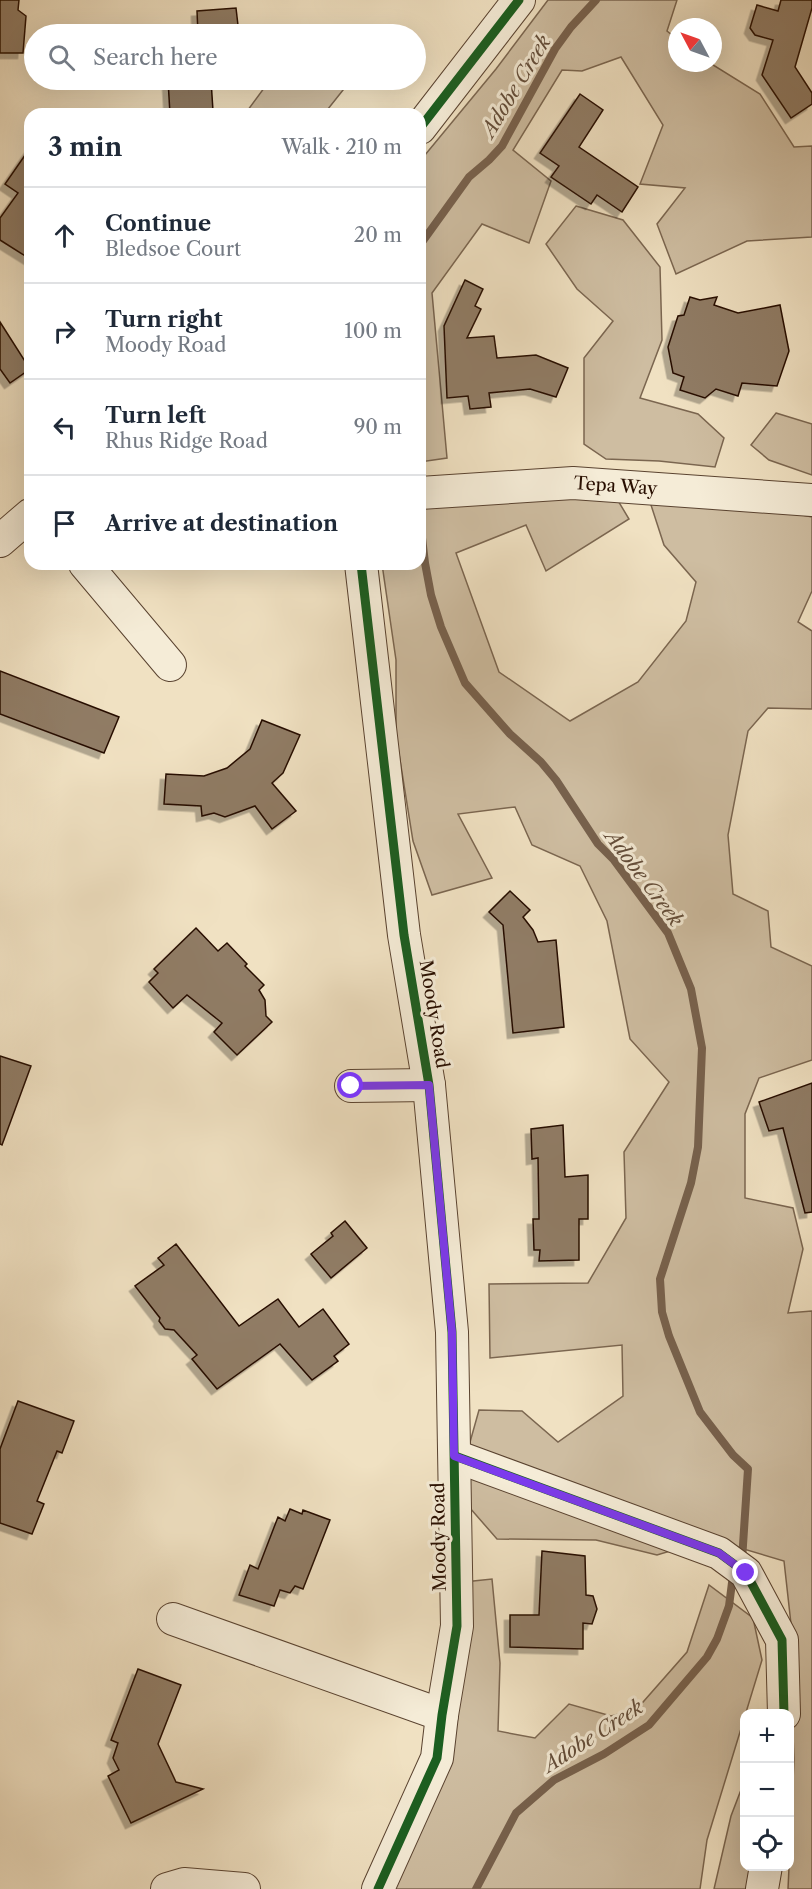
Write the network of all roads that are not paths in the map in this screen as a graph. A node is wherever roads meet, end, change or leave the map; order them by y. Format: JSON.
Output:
{"nodes":[{"id":1,"x":519,"y":0,"type":"edge"},
{"id":2,"x":426,"y":120,"type":"edge"},
{"id":3,"x":426,"y":493,"type":"edge"},
{"id":4,"x":812,"y":500,"type":"edge"},
{"id":5,"x":24,"y":520,"type":"edge"},
{"id":6,"x":0,"y":541,"type":"edge"},
{"id":7,"x":91,"y":570,"type":"edge"},
{"id":8,"x":362,"y":570,"type":"edge"},
{"id":9,"x":170,"y":665,"type":"dead end"},
{"id":10,"x":429,"y":1085,"type":"junction"},
{"id":11,"x":351,"y":1086,"type":"dead end"},
{"id":12,"x":454,"y":1456,"type":"junction"},
{"id":13,"x":173,"y":1619,"type":"dead end"},
{"id":14,"x":784,"y":1709,"type":"edge"},
{"id":15,"x":442,"y":1715,"type":"junction"},
{"id":16,"x":765,"y":1871,"type":"edge"},
{"id":17,"x":167,"y":1889,"type":"edge"},
{"id":18,"x":244,"y":1889,"type":"edge"},
{"id":19,"x":378,"y":1889,"type":"edge"},
{"id":20,"x":762,"y":1889,"type":"edge"}],
"edges":[{"from":1,"to":2,"type":"street"},
{"from":3,"to":4,"type":"street","name":"Tepa Way"},
{"from":5,"to":6,"type":"street"},
{"from":7,"to":9,"type":"street"},
{"from":8,"to":10,"type":"street","name":"Moody Road"},
{"from":10,"to":11,"type":"street"},
{"from":10,"to":12,"type":"street","name":"Moody Road"},
{"from":12,"to":14,"type":"street"},
{"from":12,"to":15,"type":"street","name":"Moody Road"},
{"from":13,"to":15,"type":"street"},
{"from":15,"to":19,"type":"street","name":"Moody Road"},
{"from":16,"to":20,"type":"street"},
{"from":17,"to":18,"type":"street"}]}
